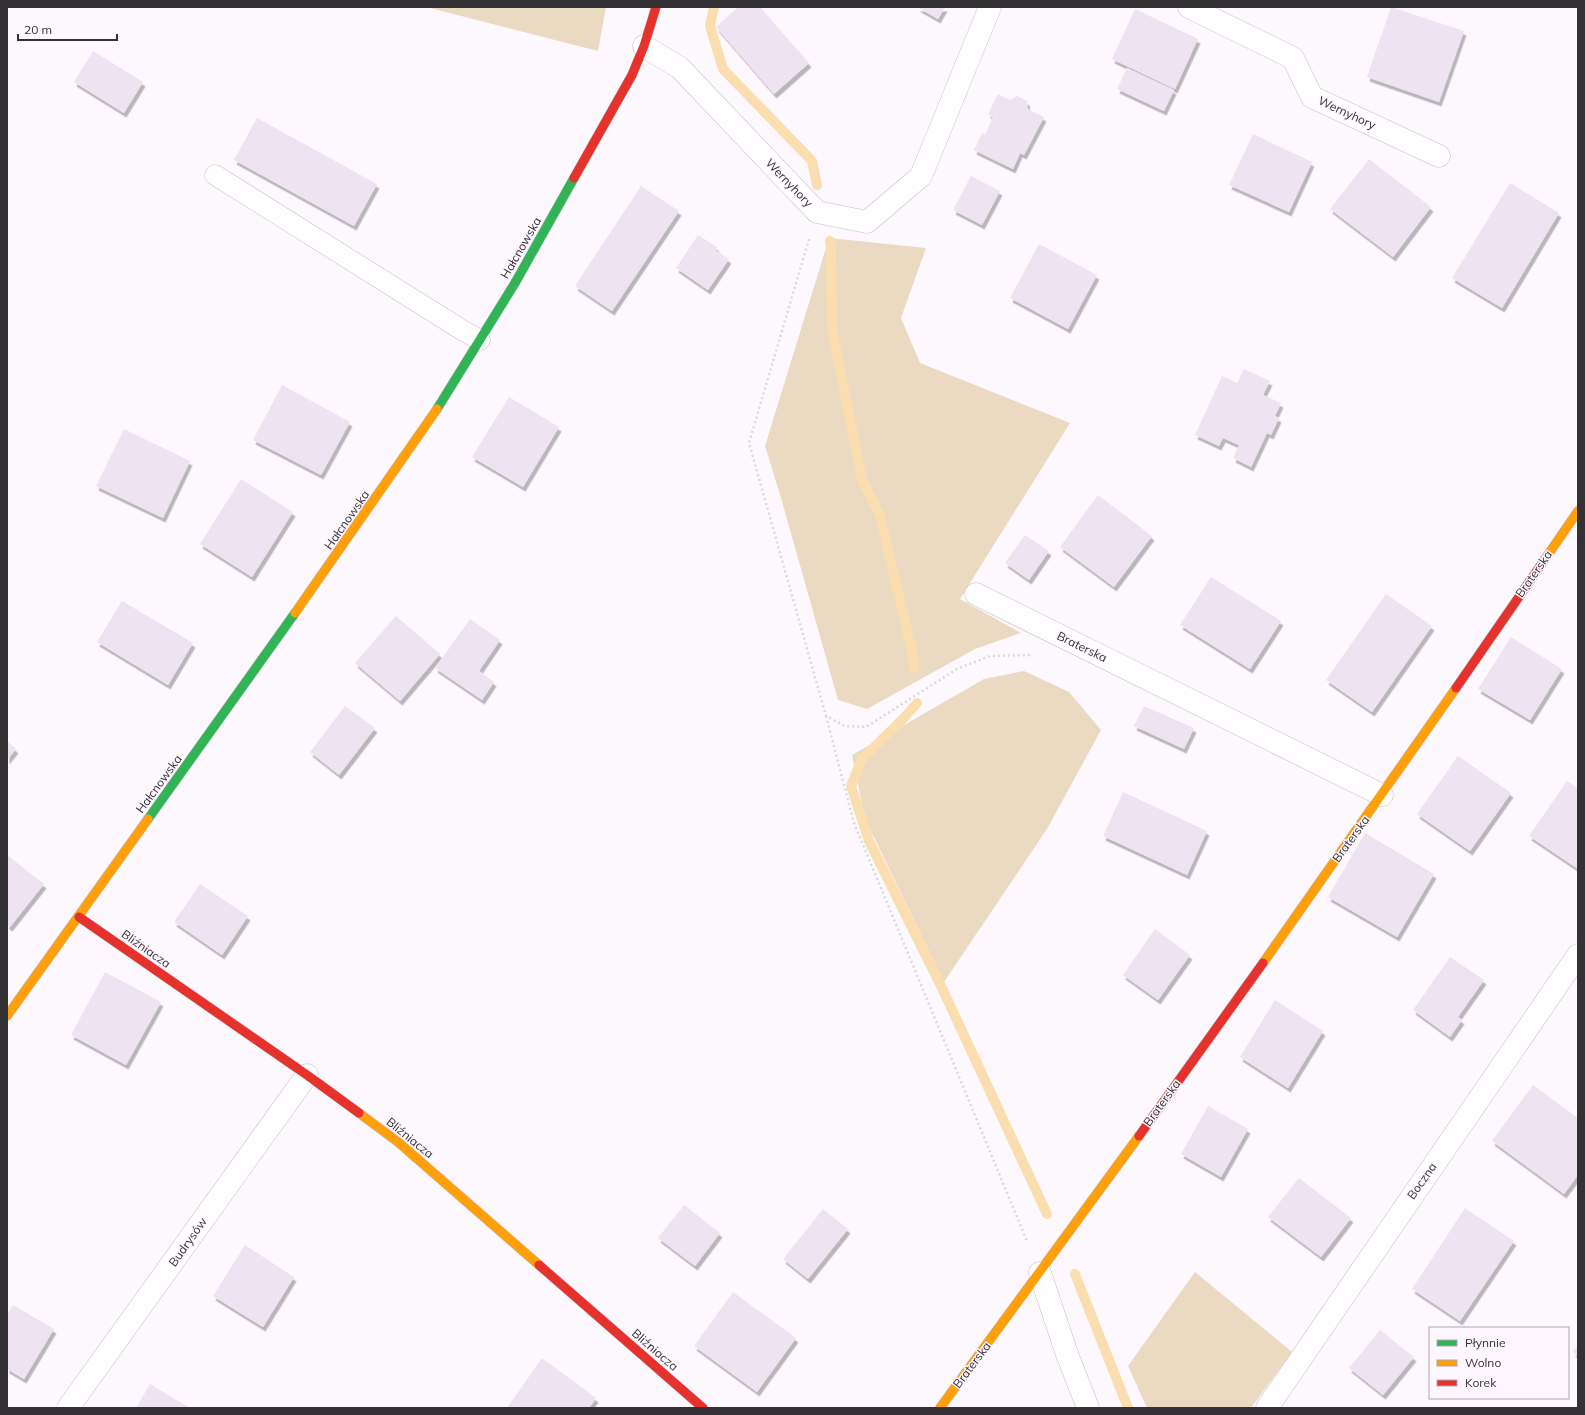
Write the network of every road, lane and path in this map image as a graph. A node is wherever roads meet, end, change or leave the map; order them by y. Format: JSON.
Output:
{"nodes":[{"id":1,"x":656,"y":7,"type":"edge"},
{"id":2,"x":990,"y":7,"type":"edge"},
{"id":3,"x":1189,"y":7,"type":"edge"},
{"id":4,"x":644,"y":46,"type":"junction"},
{"id":5,"x":1439,"y":156,"type":"dead end"},
{"id":6,"x":215,"y":175,"type":"dead end"},
{"id":7,"x":817,"y":212,"type":"junction"},
{"id":8,"x":480,"y":340,"type":"junction"},
{"id":9,"x":1578,"y":511,"type":"edge"},
{"id":10,"x":976,"y":594,"type":"dead end"},
{"id":11,"x":1068,"y":640,"type":"junction"},
{"id":12,"x":826,"y":716,"type":"junction"},
{"id":13,"x":1382,"y":795,"type":"junction"},
{"id":14,"x":79,"y":916,"type":"junction"},
{"id":15,"x":1578,"y":955,"type":"edge"},
{"id":16,"x":7,"y":1016,"type":"edge"},
{"id":17,"x":307,"y":1075,"type":"junction"},
{"id":18,"x":1040,"y":1273,"type":"junction"},
{"id":19,"x":68,"y":1408,"type":"edge"},
{"id":20,"x":703,"y":1408,"type":"edge"},
{"id":21,"x":940,"y":1408,"type":"edge"},
{"id":22,"x":1088,"y":1408,"type":"edge"},
{"id":23,"x":1267,"y":1408,"type":"edge"}],
"edges":[{"from":1,"to":4,"type":"street","name":"Hałcnowska"},
{"from":2,"to":7,"type":"street","name":"Wernyhory"},
{"from":3,"to":5,"type":"street","name":"Wernyhory"},
{"from":4,"to":7,"type":"street","name":"Wernyhory"},
{"from":4,"to":8,"type":"street","name":"Hałcnowska"},
{"from":6,"to":8,"type":"lane"},
{"from":7,"to":12,"type":"path"},
{"from":8,"to":14,"type":"street","name":"Hałcnowska"},
{"from":9,"to":13,"type":"street","name":"Braterska"},
{"from":10,"to":11,"type":"street","name":"Braterska"},
{"from":11,"to":12,"type":"path"},
{"from":11,"to":13,"type":"street","name":"Braterska"},
{"from":12,"to":18,"type":"path"},
{"from":13,"to":18,"type":"street","name":"Braterska"},
{"from":14,"to":16,"type":"street","name":"Hałcnowska"},
{"from":14,"to":17,"type":"street","name":"Bliźniacza"},
{"from":15,"to":23,"type":"street","name":"Boczna"},
{"from":17,"to":19,"type":"street","name":"Budrysów"},
{"from":17,"to":20,"type":"street","name":"Bliźniacza"},
{"from":18,"to":21,"type":"street","name":"Braterska"},
{"from":18,"to":22,"type":"street"}]}
